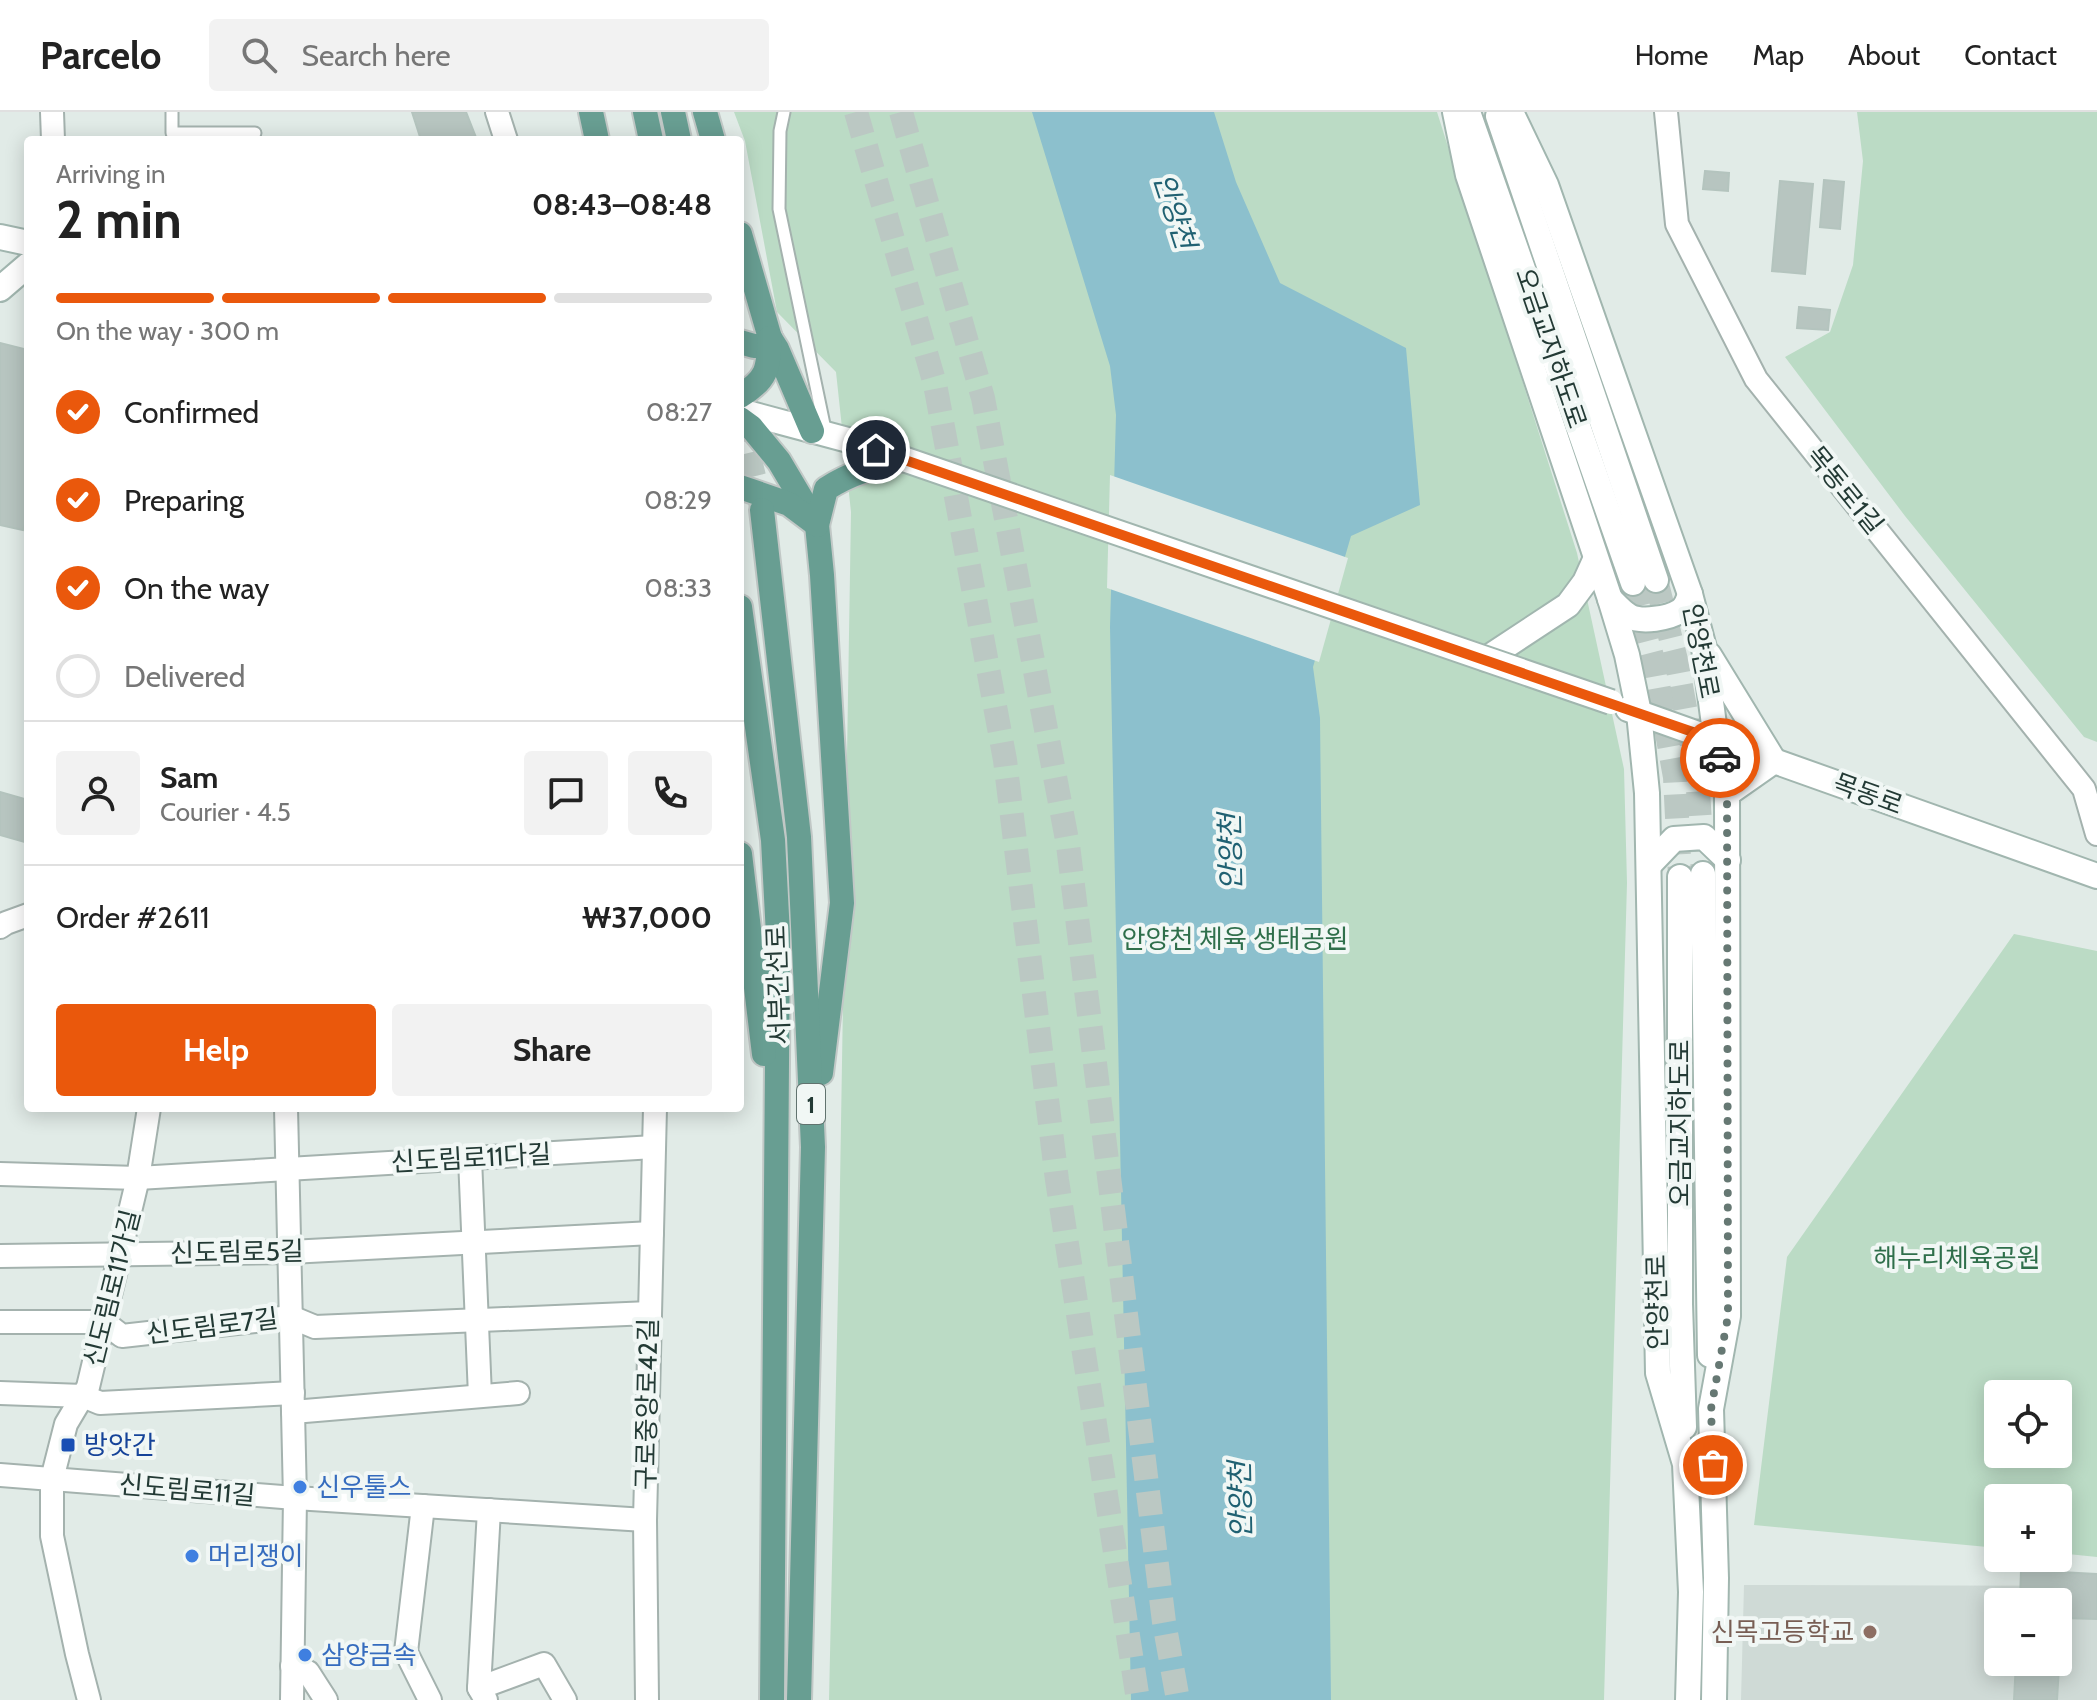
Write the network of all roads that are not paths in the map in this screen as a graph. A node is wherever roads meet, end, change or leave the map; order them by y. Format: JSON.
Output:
{"nodes":[{"id":1,"x":52,"y":112,"type":"edge"},
{"id":2,"x":172,"y":112,"type":"edge"},
{"id":3,"x":497,"y":112,"type":"edge"},
{"id":4,"x":591,"y":112,"type":"edge"},
{"id":5,"x":645,"y":112,"type":"edge"},
{"id":6,"x":673,"y":112,"type":"edge"},
{"id":7,"x":705,"y":112,"type":"edge"},
{"id":8,"x":784,"y":112,"type":"edge"},
{"id":9,"x":1455,"y":112,"type":"edge"},
{"id":10,"x":1468,"y":112,"type":"edge"},
{"id":11,"x":1497,"y":112,"type":"edge"},
{"id":12,"x":1511,"y":112,"type":"edge"},
{"id":13,"x":1666,"y":112,"type":"edge"},
{"id":14,"x":255,"y":133,"type":"dead end"},
{"id":15,"x":53,"y":136,"type":"edge"},
{"id":16,"x":505,"y":136,"type":"edge"},
{"id":17,"x":596,"y":136,"type":"edge"},
{"id":18,"x":650,"y":136,"type":"edge"},
{"id":19,"x":678,"y":136,"type":"edge"},
{"id":20,"x":712,"y":136,"type":"edge"},
{"id":21,"x":0,"y":237,"type":"edge"},
{"id":22,"x":24,"y":242,"type":"edge"},
{"id":23,"x":744,"y":248,"type":"edge"},
{"id":24,"x":24,"y":268,"type":"edge"},
{"id":25,"x":0,"y":289,"type":"edge"},
{"id":26,"x":770,"y":338,"type":"junction"},
{"id":27,"x":744,"y":343,"type":"edge"},
{"id":28,"x":744,"y":394,"type":"edge"},
{"id":29,"x":744,"y":412,"type":"edge"},
{"id":30,"x":744,"y":422,"type":"edge"},
{"id":31,"x":829,"y":435,"type":"junction"},
{"id":32,"x":904,"y":459,"type":"junction"},
{"id":33,"x":744,"y":488,"type":"edge"},
{"id":34,"x":762,"y":510,"type":"tunnel mouth"},
{"id":35,"x":817,"y":525,"type":"junction"},
{"id":36,"x":1590,"y":571,"type":"junction"},
{"id":37,"x":1690,"y":594,"type":"junction"},
{"id":38,"x":1610,"y":599,"type":"junction"},
{"id":39,"x":744,"y":635,"type":"edge"},
{"id":40,"x":1704,"y":648,"type":"junction"},
{"id":41,"x":1486,"y":659,"type":"junction"},
{"id":42,"x":1639,"y":713,"type":"junction"},
{"id":43,"x":1716,"y":740,"type":"junction"},
{"id":44,"x":1774,"y":761,"type":"junction"},
{"id":45,"x":1727,"y":794,"type":"junction"},
{"id":46,"x":2097,"y":834,"type":"edge"},
{"id":47,"x":1728,"y":860,"type":"junction"},
{"id":48,"x":1649,"y":865,"type":"junction"},
{"id":49,"x":2097,"y":876,"type":"edge"},
{"id":50,"x":744,"y":887,"type":"edge"},
{"id":51,"x":24,"y":916,"type":"edge"},
{"id":52,"x":0,"y":927,"type":"edge"},
{"id":53,"x":148,"y":1112,"type":"edge"},
{"id":54,"x":286,"y":1112,"type":"edge"},
{"id":55,"x":655,"y":1112,"type":"edge"},
{"id":56,"x":654,"y":1147,"type":"junction"},
{"id":57,"x":813,"y":1147,"type":"junction"},
{"id":58,"x":777,"y":1156,"type":"junction"},
{"id":59,"x":470,"y":1158,"type":"junction"},
{"id":60,"x":288,"y":1169,"type":"junction"},
{"id":61,"x":0,"y":1174,"type":"edge"},
{"id":62,"x":138,"y":1178,"type":"junction"},
{"id":63,"x":652,"y":1233,"type":"junction"},
{"id":64,"x":473,"y":1242,"type":"junction"},
{"id":65,"x":290,"y":1252,"type":"junction"},
{"id":66,"x":120,"y":1254,"type":"junction"},
{"id":67,"x":0,"y":1256,"type":"edge"},
{"id":68,"x":650,"y":1313,"type":"junction"},
{"id":69,"x":291,"y":1317,"type":"junction"},
{"id":70,"x":476,"y":1320,"type":"junction"},
{"id":71,"x":0,"y":1322,"type":"edge"},
{"id":72,"x":104,"y":1322,"type":"junction"},
{"id":73,"x":0,"y":1393,"type":"edge"},
{"id":74,"x":518,"y":1393,"type":"dead end"},
{"id":75,"x":83,"y":1396,"type":"junction"},
{"id":76,"x":480,"y":1396,"type":"junction"},
{"id":77,"x":293,"y":1402,"type":"junction"},
{"id":78,"x":1711,"y":1409,"type":"junction"},
{"id":79,"x":1685,"y":1464,"type":"junction"},
{"id":80,"x":0,"y":1475,"type":"edge"},
{"id":81,"x":52,"y":1479,"type":"junction"},
{"id":82,"x":295,"y":1498,"type":"junction"},
{"id":83,"x":423,"y":1506,"type":"junction"},
{"id":84,"x":489,"y":1510,"type":"junction"},
{"id":85,"x":645,"y":1520,"type":"junction"},
{"id":86,"x":292,"y":1666,"type":"junction"},
{"id":87,"x":483,"y":1694,"type":"edge"},
{"id":88,"x":89,"y":1700,"type":"edge"},
{"id":89,"x":292,"y":1700,"type":"edge"},
{"id":90,"x":326,"y":1700,"type":"edge"},
{"id":91,"x":430,"y":1700,"type":"edge"},
{"id":92,"x":565,"y":1700,"type":"edge"},
{"id":93,"x":647,"y":1700,"type":"edge"},
{"id":94,"x":772,"y":1700,"type":"edge"},
{"id":95,"x":799,"y":1700,"type":"edge"},
{"id":96,"x":1688,"y":1700,"type":"edge"},
{"id":97,"x":1714,"y":1700,"type":"edge"}],
"edges":[{"from":1,"to":15,"type":"street"},
{"from":2,"to":14,"type":"lane"},
{"from":3,"to":16,"type":"street"},
{"from":4,"to":17,"type":"main road"},
{"from":5,"to":18,"type":"main road"},
{"from":6,"to":19,"type":"main road"},
{"from":7,"to":20,"type":"main road"},
{"from":8,"to":31,"type":"lane"},
{"from":9,"to":36,"type":"main road","name":"안양천로"},
{"from":10,"to":11,"type":"main road","name":"오금교지하도로"},
{"from":12,"to":37,"type":"main road","name":"안양천로"},
{"from":13,"to":46,"type":"street","name":"목동로1길"},
{"from":21,"to":22,"type":"main road"},
{"from":23,"to":26,"type":"main road"},
{"from":24,"to":25,"type":"main road"},
{"from":26,"to":27,"type":"main road"},
{"from":26,"to":28,"type":"main road"},
{"from":26,"to":31,"type":"main road"},
{"from":29,"to":31,"type":"main road","name":"목동로"},
{"from":30,"to":35,"type":"main road"},
{"from":31,"to":32,"type":"main road","name":"목동로","bridge":true},
{"from":32,"to":35,"type":"main road"},
{"from":32,"to":41,"type":"main road","name":"목동로","bridge":true},
{"from":33,"to":35,"type":"main road"},
{"from":34,"to":57,"type":"main road","name":"서부간선로","number":"1"},
{"from":35,"to":57,"type":"main road"},
{"from":36,"to":38,"type":"main road","name":"안양천로"},
{"from":36,"to":41,"type":"main road"},
{"from":37,"to":38,"type":"main road"},
{"from":37,"to":40,"type":"main road","name":"안양천로"},
{"from":38,"to":42,"type":"main road","name":"안양천로"},
{"from":39,"to":58,"type":"main road","name":"서부간선로","number":"1"},
{"from":40,"to":43,"type":"main road","name":"안양천로"},
{"from":40,"to":44,"type":"main road"},
{"from":41,"to":42,"type":"main road","name":"목동로","bridge":true},
{"from":42,"to":43,"type":"main road","name":"목동로"},
{"from":42,"to":48,"type":"main road","name":"안양천로"},
{"from":43,"to":44,"type":"main road","name":"목동로"},
{"from":43,"to":45,"type":"main road","name":"안양천로"},
{"from":44,"to":45,"type":"main road"},
{"from":44,"to":49,"type":"main road","name":"목동로"},
{"from":45,"to":47,"type":"main road","name":"안양천로"},
{"from":47,"to":48,"type":"main road"},
{"from":47,"to":78,"type":"main road","name":"안양천로"},
{"from":48,"to":79,"type":"main road","name":"안양천로"},
{"from":50,"to":58,"type":"main road"},
{"from":51,"to":52,"type":"street"},
{"from":53,"to":62,"type":"street","name":"신도림로11가길"},
{"from":54,"to":60,"type":"street"},
{"from":55,"to":56,"type":"street","name":"구로중앙로42길"},
{"from":56,"to":59,"type":"street","name":"신도림로11다길"},
{"from":56,"to":63,"type":"street","name":"구로중앙로42길"},
{"from":57,"to":95,"type":"main road","name":"서부간선로","number":"1"},
{"from":58,"to":94,"type":"main road","name":"서부간선로","number":"1"},
{"from":59,"to":60,"type":"street","name":"신도림로11다길"},
{"from":59,"to":64,"type":"street"},
{"from":60,"to":62,"type":"street","name":"신도림로11다길"},
{"from":60,"to":65,"type":"street"},
{"from":61,"to":62,"type":"street","name":"신도림로11가길"},
{"from":62,"to":66,"type":"street","name":"신도림로11가길"},
{"from":63,"to":64,"type":"street","name":"신도림로5길"},
{"from":63,"to":68,"type":"street","name":"구로중앙로42길"},
{"from":64,"to":65,"type":"street","name":"신도림로5길"},
{"from":64,"to":70,"type":"street"},
{"from":65,"to":66,"type":"street","name":"신도림로5길"},
{"from":65,"to":69,"type":"street"},
{"from":66,"to":67,"type":"street","name":"신도림로5길"},
{"from":66,"to":72,"type":"street","name":"신도림로11가길"},
{"from":68,"to":70,"type":"street","name":"신도림로7길"},
{"from":68,"to":85,"type":"street","name":"구로중앙로42길"},
{"from":69,"to":70,"type":"street","name":"신도림로7길"},
{"from":69,"to":72,"type":"street","name":"신도림로7길"},
{"from":69,"to":77,"type":"street"},
{"from":70,"to":76,"type":"street"},
{"from":71,"to":72,"type":"street","name":"신도림로7길"},
{"from":72,"to":75,"type":"street","name":"신도림로11가길"},
{"from":73,"to":75,"type":"street","name":"신도림로11가길"},
{"from":74,"to":76,"type":"street"},
{"from":75,"to":77,"type":"street","name":"신도림로11가길"},
{"from":75,"to":81,"type":"street","name":"신도림로11가길"},
{"from":76,"to":77,"type":"street"},
{"from":77,"to":82,"type":"street"},
{"from":78,"to":79,"type":"main road","name":"오금교지하도로"},
{"from":78,"to":97,"type":"main road","name":"안양천로"},
{"from":79,"to":96,"type":"main road","name":"안양천로"},
{"from":80,"to":81,"type":"street","name":"신도림로11길"},
{"from":81,"to":82,"type":"street","name":"신도림로11길"},
{"from":81,"to":88,"type":"street","name":"신도림로11가길"},
{"from":82,"to":83,"type":"street","name":"신도림로11길"},
{"from":82,"to":86,"type":"street"},
{"from":83,"to":84,"type":"street","name":"신도림로11길"},
{"from":83,"to":91,"type":"street"},
{"from":84,"to":85,"type":"street","name":"신도림로11길"},
{"from":84,"to":87,"type":"street"},
{"from":85,"to":93,"type":"street","name":"구로중앙로42길"},
{"from":86,"to":89,"type":"street"},
{"from":86,"to":90,"type":"street"},
{"from":87,"to":92,"type":"street"}]}
